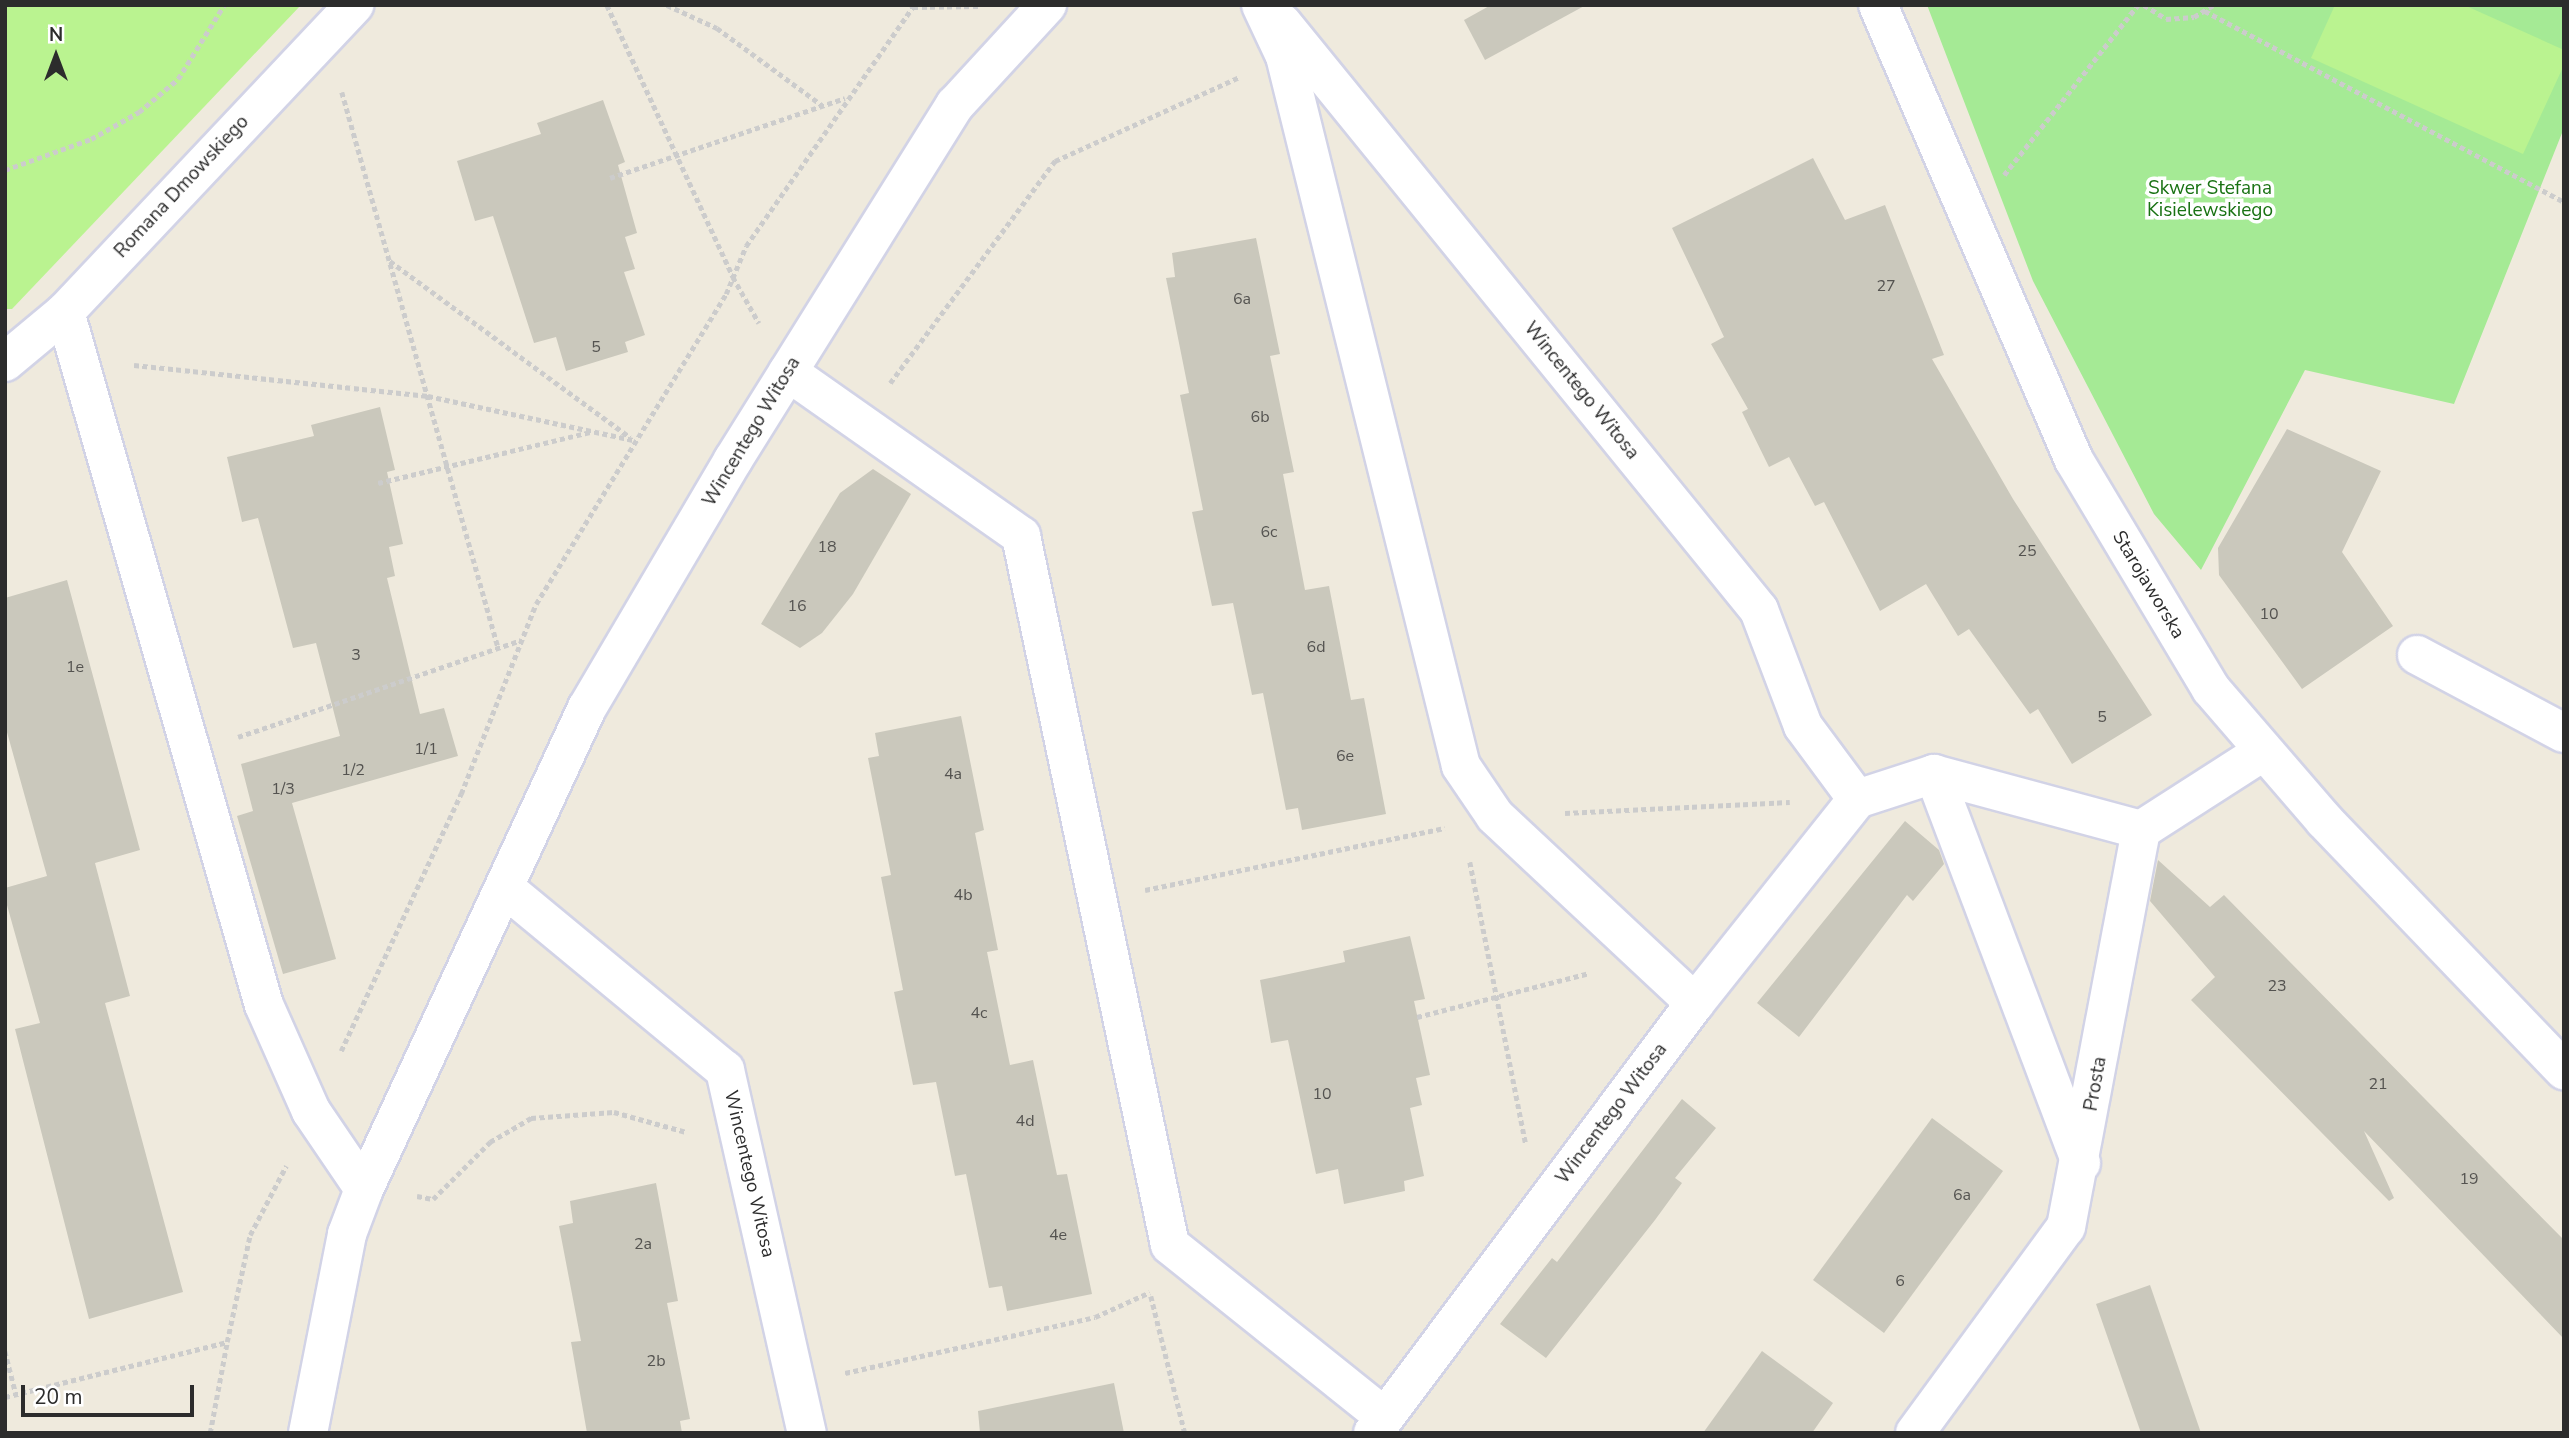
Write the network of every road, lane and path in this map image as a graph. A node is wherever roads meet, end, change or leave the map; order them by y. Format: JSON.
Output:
{"nodes":[{"id":1,"x":224,"y":5,"type":"edge"},
{"id":2,"x":354,"y":5,"type":"edge"},
{"id":3,"x":607,"y":5,"type":"edge"},
{"id":4,"x":667,"y":5,"type":"edge"},
{"id":5,"x":973,"y":5,"type":"edge"},
{"id":6,"x":986,"y":5,"type":"edge"},
{"id":7,"x":1047,"y":5,"type":"edge"},
{"id":8,"x":1261,"y":5,"type":"edge"},
{"id":9,"x":1267,"y":5,"type":"edge"},
{"id":10,"x":1878,"y":5,"type":"edge"},
{"id":11,"x":2138,"y":5,"type":"edge"},
{"id":12,"x":2144,"y":5,"type":"edge"},
{"id":13,"x":2213,"y":5,"type":"edge"},
{"id":14,"x":913,"y":6,"type":"edge"},
{"id":15,"x":2205,"y":11,"type":"junction"},
{"id":16,"x":326,"y":35,"type":"junction"},
{"id":17,"x":1285,"y":56,"type":"junction"},
{"id":18,"x":846,"y":97,"type":"junction"},
{"id":19,"x":823,"y":105,"type":"junction"},
{"id":20,"x":675,"y":153,"type":"junction"},
{"id":21,"x":5,"y":170,"type":"edge"},
{"id":22,"x":610,"y":178,"type":"dead end"},
{"id":23,"x":2001,"y":179,"type":"dead end"},
{"id":24,"x":2564,"y":202,"type":"edge"},
{"id":25,"x":390,"y":261,"type":"junction"},
{"id":26,"x":733,"y":278,"type":"junction"},
{"id":27,"x":65,"y":312,"type":"junction"},
{"id":28,"x":14,"y":345,"type":"edge"},
{"id":29,"x":79,"y":360,"type":"junction"},
{"id":30,"x":788,"y":372,"type":"junction"},
{"id":31,"x":428,"y":396,"type":"junction"},
{"id":32,"x":861,"y":423,"type":"junction"},
{"id":33,"x":595,"y":431,"type":"junction"},
{"id":34,"x":634,"y":440,"type":"junction"},
{"id":35,"x":448,"y":467,"type":"junction"},
{"id":36,"x":378,"y":483,"type":"dead end"},
{"id":37,"x":522,"y":639,"type":"junction"},
{"id":38,"x":498,"y":647,"type":"junction"},
{"id":39,"x":2417,"y":655,"type":"dead end"},
{"id":40,"x":2564,"y":733,"type":"edge"},
{"id":41,"x":194,"y":752,"type":"junction"},
{"id":42,"x":2261,"y":753,"type":"junction"},
{"id":43,"x":1934,"y":774,"type":"junction"},
{"id":44,"x":1857,"y":799,"type":"junction"},
{"id":45,"x":1449,"y":827,"type":"dead end"},
{"id":46,"x":2141,"y":830,"type":"junction"},
{"id":47,"x":506,"y":889,"type":"junction"},
{"id":48,"x":1097,"y":900,"type":"junction"},
{"id":49,"x":1646,"y":957,"type":"junction"},
{"id":50,"x":1695,"y":1003,"type":"junction"},
{"id":51,"x":1418,"y":1017,"type":"dead end"},
{"id":52,"x":2564,"y":1070,"type":"edge"},
{"id":53,"x":313,"y":1115,"type":"junction"},
{"id":54,"x":746,"y":1161,"type":"junction"},
{"id":55,"x":2081,"y":1165,"type":"junction"},
{"id":56,"x":364,"y":1189,"type":"junction"},
{"id":57,"x":1191,"y":1261,"type":"junction"},
{"id":58,"x":1150,"y":1292,"type":"junction"},
{"id":59,"x":227,"y":1342,"type":"junction"},
{"id":60,"x":5,"y":1351,"type":"edge"},
{"id":61,"x":796,"y":1384,"type":"junction"},
{"id":62,"x":16,"y":1394,"type":"junction"},
{"id":63,"x":5,"y":1397,"type":"edge"},
{"id":64,"x":1379,"y":1425,"type":"edge"},
{"id":65,"x":210,"y":1433,"type":"edge"},
{"id":66,"x":308,"y":1433,"type":"edge"},
{"id":67,"x":807,"y":1433,"type":"edge"},
{"id":68,"x":1185,"y":1433,"type":"edge"},
{"id":69,"x":1915,"y":1433,"type":"edge"}],
"edges":[{"from":1,"to":21,"type":"path"},
{"from":2,"to":16,"type":"street","name":"Romana Dmowskiego"},
{"from":3,"to":20,"type":"path"},
{"from":4,"to":19,"type":"path"},
{"from":5,"to":6,"type":"path"},
{"from":5,"to":14,"type":"path"},
{"from":7,"to":30,"type":"street","name":"Wincentego Witosa"},
{"from":8,"to":17,"type":"street"},
{"from":9,"to":44,"type":"street","name":"Wincentego Witosa"},
{"from":10,"to":42,"type":"street","name":"Starojaworska"},
{"from":11,"to":23,"type":"path"},
{"from":12,"to":15,"type":"path"},
{"from":13,"to":15,"type":"path"},
{"from":14,"to":18,"type":"path"},
{"from":15,"to":24,"type":"path"},
{"from":16,"to":25,"type":"path"},
{"from":16,"to":27,"type":"street","name":"Romana Dmowskiego"},
{"from":17,"to":32,"type":"path"},
{"from":17,"to":49,"type":"street"},
{"from":18,"to":19,"type":"path"},
{"from":18,"to":26,"type":"path"},
{"from":19,"to":20,"type":"path"},
{"from":20,"to":22,"type":"path"},
{"from":20,"to":26,"type":"path"},
{"from":25,"to":31,"type":"path"},
{"from":25,"to":34,"type":"path"},
{"from":26,"to":30,"type":"path"},
{"from":26,"to":34,"type":"path"},
{"from":27,"to":28,"type":"street","name":"Romana Dmowskiego"},
{"from":27,"to":29,"type":"street"},
{"from":29,"to":31,"type":"path"},
{"from":29,"to":41,"type":"street"},
{"from":30,"to":32,"type":"street"},
{"from":30,"to":47,"type":"street","name":"Wincentego Witosa"},
{"from":31,"to":33,"type":"path"},
{"from":31,"to":35,"type":"path"},
{"from":32,"to":48,"type":"street"},
{"from":33,"to":34,"type":"path"},
{"from":33,"to":35,"type":"path"},
{"from":34,"to":37,"type":"path"},
{"from":35,"to":36,"type":"path"},
{"from":35,"to":38,"type":"path"},
{"from":37,"to":38,"type":"path"},
{"from":37,"to":53,"type":"path"},
{"from":38,"to":41,"type":"path"},
{"from":39,"to":40,"type":"street"},
{"from":41,"to":53,"type":"street"},
{"from":42,"to":46,"type":"street"},
{"from":42,"to":52,"type":"street","name":"Starojaworska"},
{"from":43,"to":44,"type":"street"},
{"from":43,"to":46,"type":"street"},
{"from":43,"to":55,"type":"street"},
{"from":44,"to":50,"type":"street","name":"Wincentego Witosa"},
{"from":45,"to":48,"type":"path"},
{"from":46,"to":55,"type":"street","name":"Prosta"},
{"from":47,"to":54,"type":"street","name":"Wincentego Witosa"},
{"from":47,"to":56,"type":"street","name":"Wincentego Witosa"},
{"from":48,"to":57,"type":"street"},
{"from":49,"to":50,"type":"street"},
{"from":49,"to":51,"type":"path"},
{"from":50,"to":64,"type":"street","name":"Wincentego Witosa"},
{"from":53,"to":56,"type":"street"},
{"from":53,"to":59,"type":"path"},
{"from":54,"to":56,"type":"path"},
{"from":54,"to":61,"type":"street","name":"Wincentego Witosa"},
{"from":55,"to":69,"type":"street","name":"Prosta"},
{"from":56,"to":66,"type":"street","name":"Wincentego Witosa"},
{"from":57,"to":58,"type":"path"},
{"from":57,"to":64,"type":"street"},
{"from":58,"to":61,"type":"path"},
{"from":58,"to":68,"type":"path"},
{"from":59,"to":62,"type":"path"},
{"from":59,"to":65,"type":"path"},
{"from":60,"to":62,"type":"path"},
{"from":61,"to":67,"type":"street","name":"Wincentego Witosa"},
{"from":62,"to":63,"type":"path"}]}
